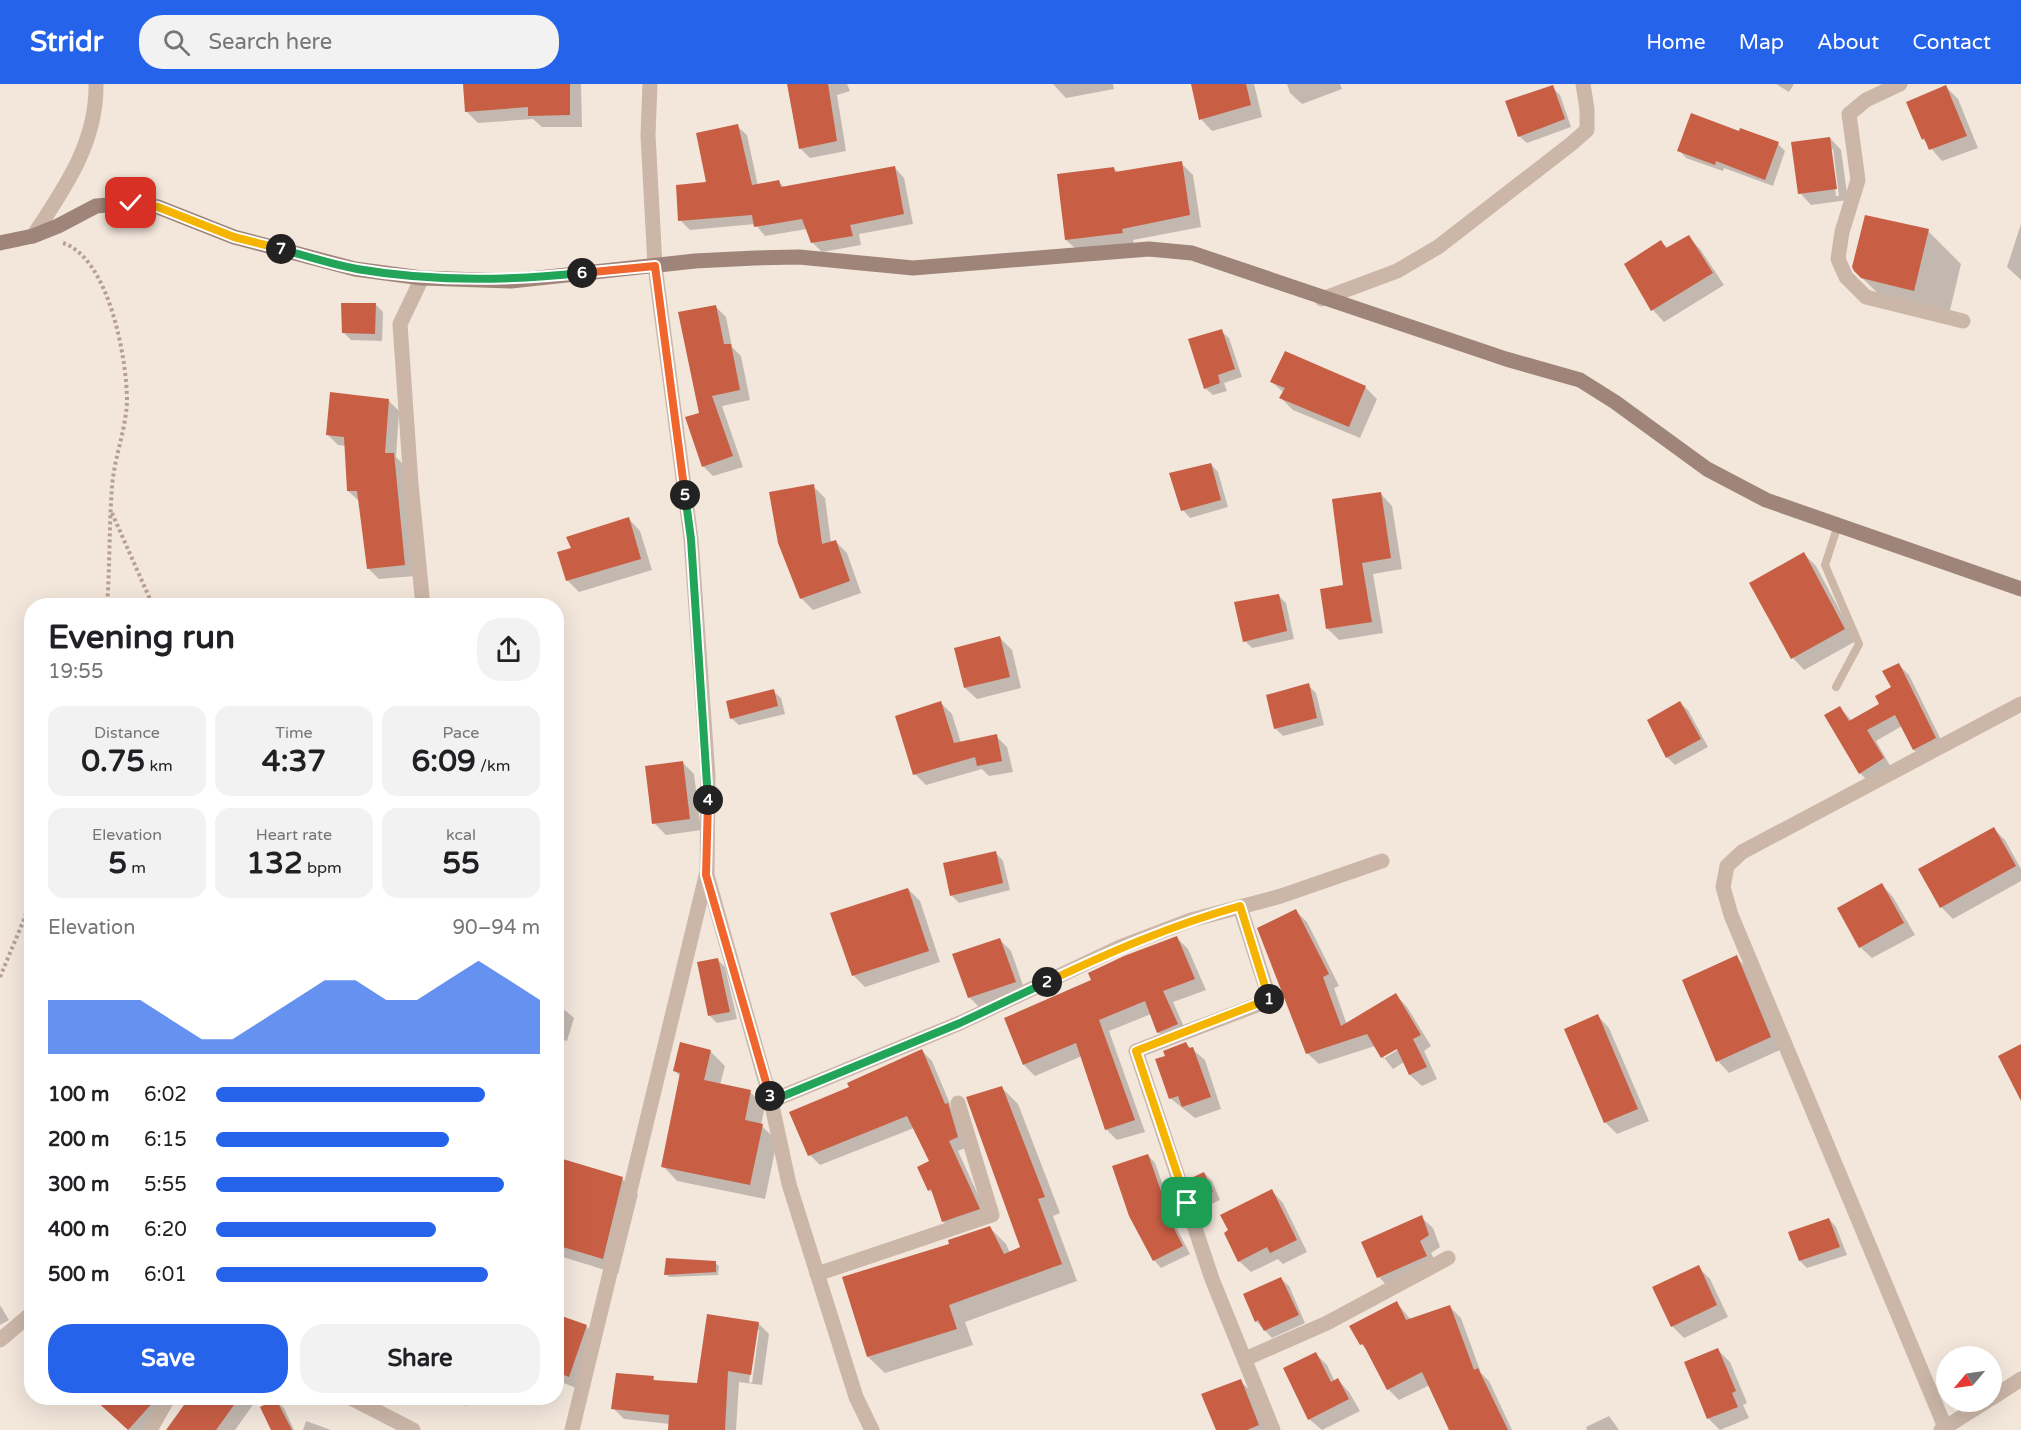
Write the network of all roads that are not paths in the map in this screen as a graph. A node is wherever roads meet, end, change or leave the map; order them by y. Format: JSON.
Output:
{"nodes":[{"id":1,"x":96,"y":84,"type":"edge"},
{"id":2,"x":650,"y":84,"type":"edge"},
{"id":3,"x":1583,"y":84,"type":"edge"},
{"id":4,"x":1900,"y":84,"type":"edge"},
{"id":5,"x":33,"y":236,"type":"junction"},
{"id":6,"x":0,"y":243,"type":"edge"},
{"id":7,"x":655,"y":266,"type":"junction"},
{"id":8,"x":422,"y":278,"type":"junction"},
{"id":9,"x":1322,"y":299,"type":"junction"},
{"id":10,"x":1963,"y":321,"type":"dead end"},
{"id":11,"x":1838,"y":525,"type":"junction"},
{"id":12,"x":2021,"y":589,"type":"edge"},
{"id":13,"x":422,"y":598,"type":"edge"},
{"id":14,"x":1836,"y":687,"type":"dead end"},
{"id":15,"x":2021,"y":704,"type":"edge"},
{"id":16,"x":1382,"y":861,"type":"dead end"},
{"id":17,"x":706,"y":875,"type":"junction"},
{"id":18,"x":1240,"y":906,"type":"junction"},
{"id":19,"x":771,"y":1101,"type":"junction"},
{"id":20,"x":958,"y":1103,"type":"dead end"},
{"id":21,"x":1448,"y":1258,"type":"dead end"},
{"id":22,"x":818,"y":1274,"type":"junction"},
{"id":23,"x":24,"y":1320,"type":"edge"},
{"id":24,"x":0,"y":1340,"type":"edge"},
{"id":25,"x":1245,"y":1359,"type":"junction"},
{"id":26,"x":2021,"y":1380,"type":"edge"},
{"id":27,"x":2002,"y":1392,"type":"edge"},
{"id":28,"x":164,"y":1405,"type":"edge"},
{"id":29,"x":365,"y":1405,"type":"edge"},
{"id":30,"x":1970,"y":1412,"type":"edge"},
{"id":31,"x":1943,"y":1429,"type":"edge"},
{"id":32,"x":150,"y":1430,"type":"edge"},
{"id":33,"x":413,"y":1430,"type":"edge"},
{"id":34,"x":572,"y":1430,"type":"edge"},
{"id":35,"x":872,"y":1430,"type":"edge"},
{"id":36,"x":1273,"y":1430,"type":"edge"}],
"edges":[{"from":1,"to":5,"type":"street"},
{"from":2,"to":7,"type":"street"},
{"from":3,"to":9,"type":"street"},
{"from":4,"to":10,"type":"street"},
{"from":5,"to":6,"type":"street"},
{"from":5,"to":8,"type":"street"},
{"from":7,"to":8,"type":"street"},
{"from":7,"to":9,"type":"street"},
{"from":7,"to":17,"type":"street"},
{"from":8,"to":13,"type":"street"},
{"from":9,"to":11,"type":"street"},
{"from":11,"to":12,"type":"street"},
{"from":11,"to":14,"type":"lane"},
{"from":15,"to":31,"type":"street"},
{"from":16,"to":18,"type":"street"},
{"from":17,"to":19,"type":"street"},
{"from":17,"to":34,"type":"street"},
{"from":18,"to":19,"type":"street"},
{"from":18,"to":25,"type":"street"},
{"from":19,"to":22,"type":"street"},
{"from":20,"to":22,"type":"street"},
{"from":21,"to":25,"type":"street"},
{"from":22,"to":35,"type":"street"},
{"from":23,"to":24,"type":"street"},
{"from":25,"to":36,"type":"street"},
{"from":26,"to":27,"type":"street"},
{"from":28,"to":32,"type":"street"},
{"from":29,"to":33,"type":"street"},
{"from":30,"to":31,"type":"street"}]}
